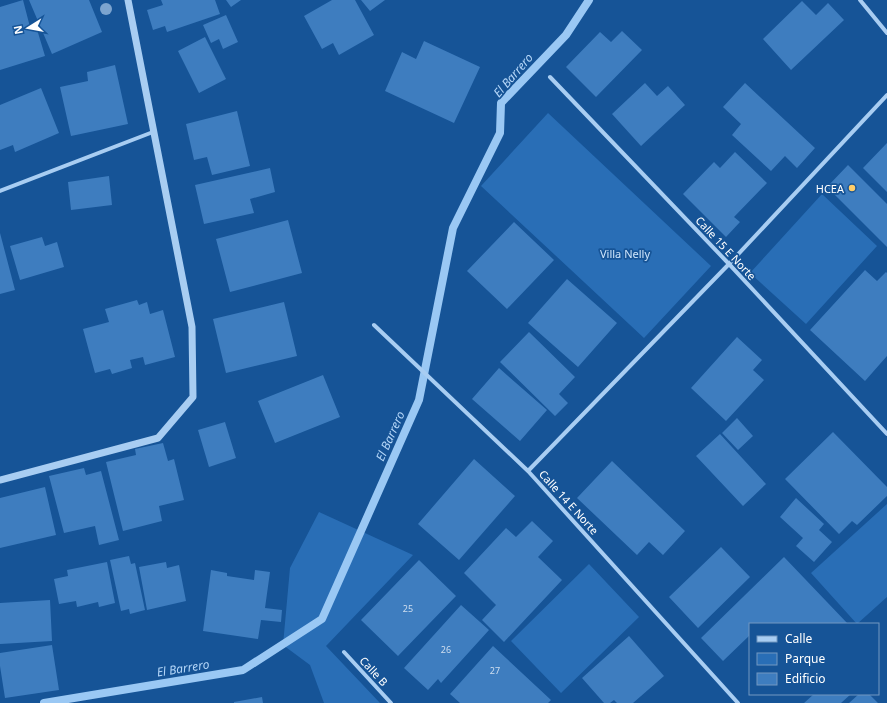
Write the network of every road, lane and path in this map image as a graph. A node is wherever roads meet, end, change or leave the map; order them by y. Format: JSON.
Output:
{"nodes":[{"id":1,"x":128,"y":0,"type":"edge"},
{"id":2,"x":860,"y":0,"type":"edge"},
{"id":3,"x":887,"y":33,"type":"edge"},
{"id":4,"x":550,"y":77,"type":"dead end"},
{"id":5,"x":887,"y":95,"type":"edge"},
{"id":6,"x":153,"y":132,"type":"junction"},
{"id":7,"x":0,"y":191,"type":"edge"},
{"id":8,"x":729,"y":264,"type":"junction"},
{"id":9,"x":374,"y":325,"type":"dead end"},
{"id":10,"x":887,"y":434,"type":"edge"},
{"id":11,"x":528,"y":471,"type":"junction"},
{"id":12,"x":0,"y":480,"type":"edge"},
{"id":13,"x":344,"y":652,"type":"dead end"},
{"id":14,"x":391,"y":703,"type":"edge"},
{"id":15,"x":738,"y":703,"type":"edge"}],
"edges":[{"from":1,"to":6,"type":"street"},
{"from":2,"to":3,"type":"street"},
{"from":4,"to":8,"type":"street","name":"Calle 15 E Norte"},
{"from":5,"to":8,"type":"street"},
{"from":6,"to":7,"type":"street"},
{"from":6,"to":12,"type":"street"},
{"from":8,"to":10,"type":"street","name":"Calle 15 E Norte"},
{"from":8,"to":11,"type":"street"},
{"from":9,"to":11,"type":"street","name":"Calle 14 E Norte"},
{"from":11,"to":15,"type":"street","name":"Calle 14 E Norte"},
{"from":13,"to":14,"type":"street","name":"Calle B"}]}
